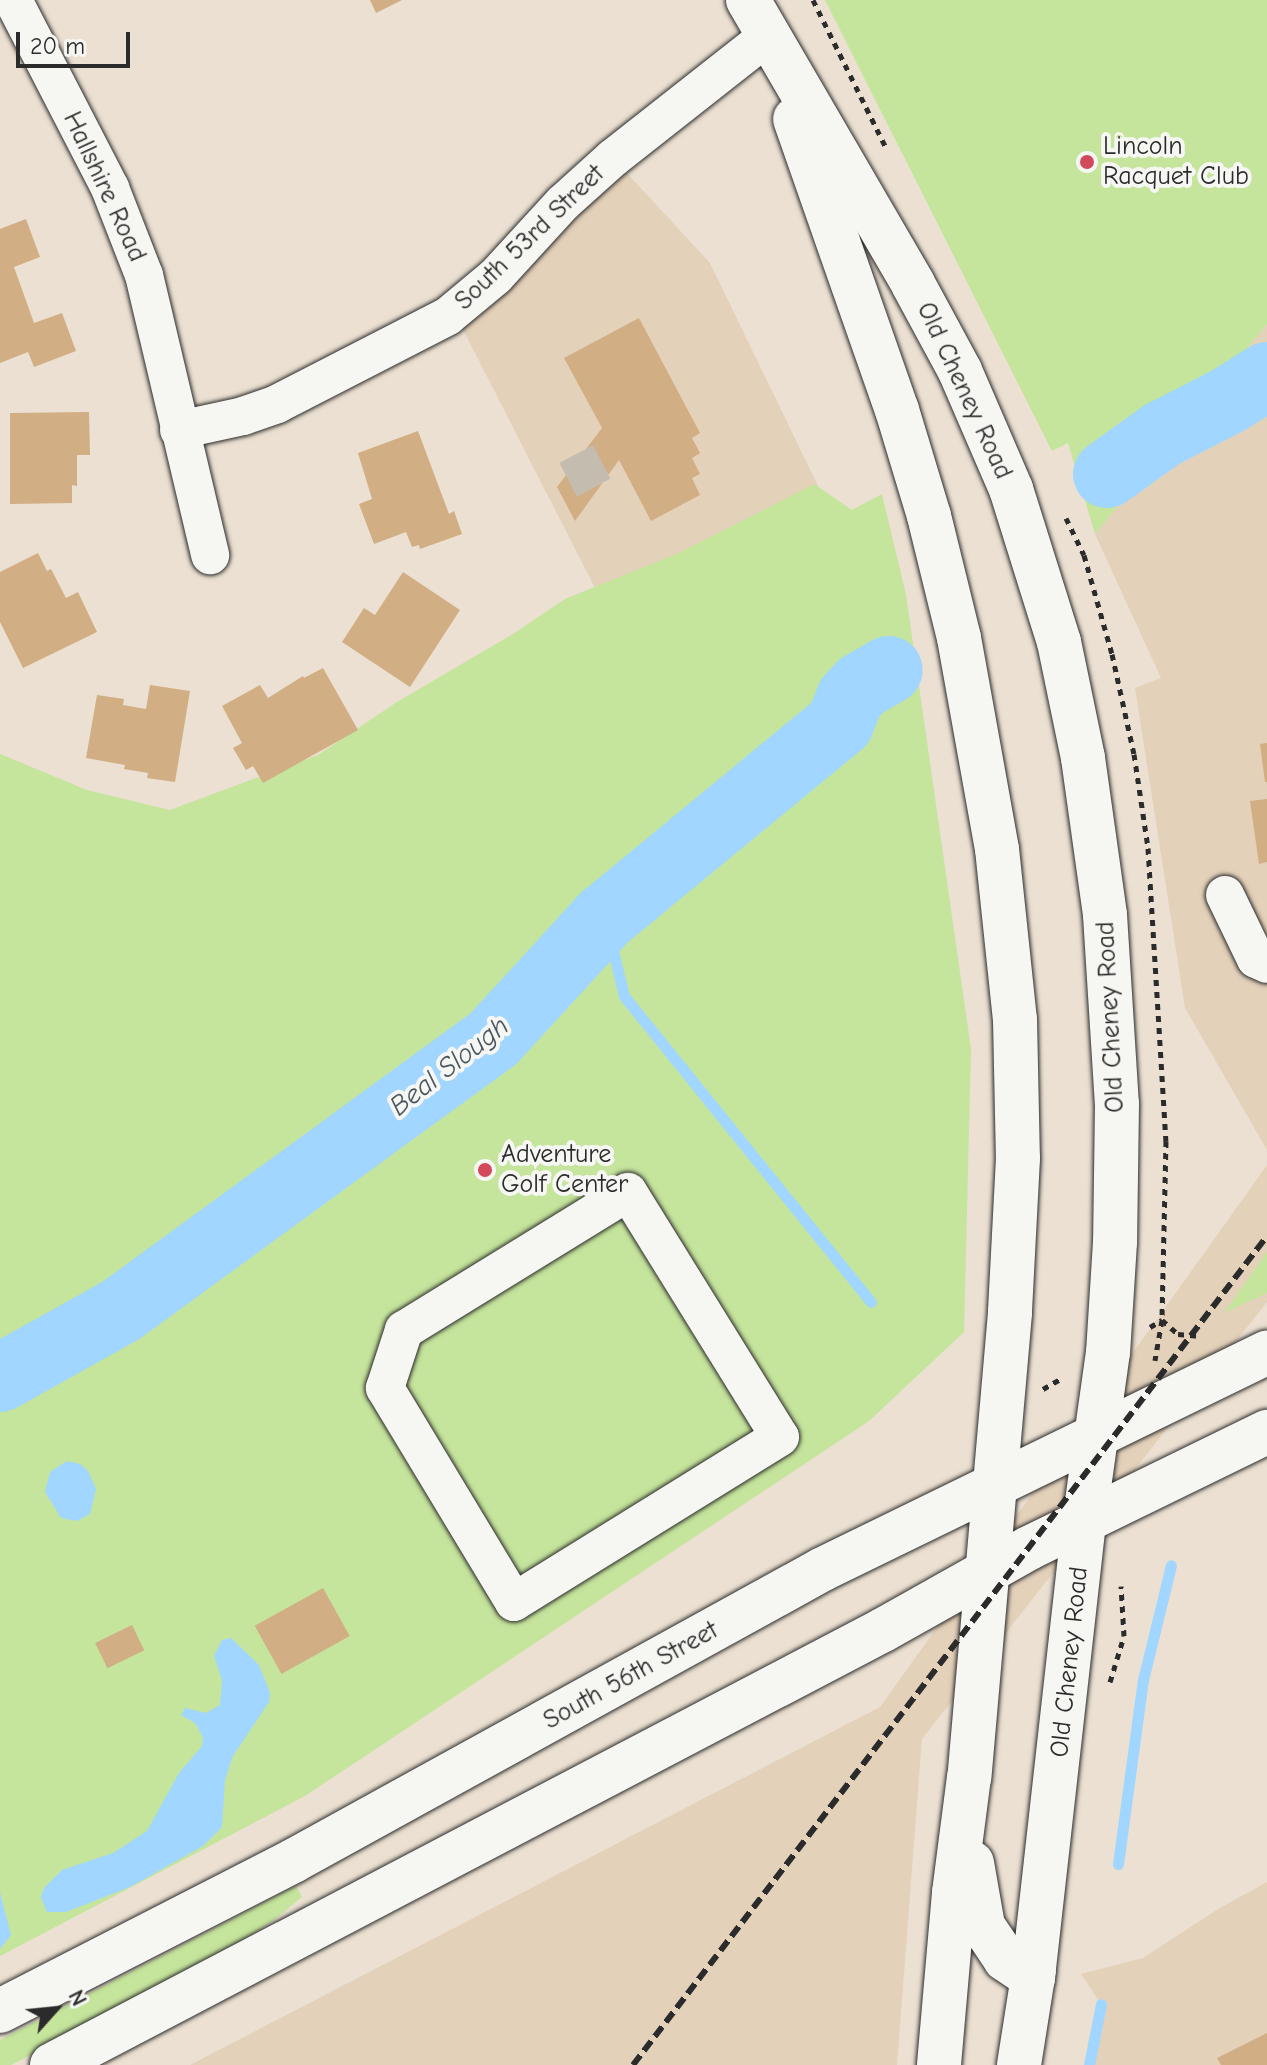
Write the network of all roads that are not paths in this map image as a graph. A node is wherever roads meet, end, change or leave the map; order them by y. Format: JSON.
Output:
{"nodes":[{"id":1,"x":13,"y":0,"type":"edge"},
{"id":2,"x":758,"y":18,"type":"edge"},
{"id":3,"x":179,"y":430,"type":"junction"},
{"id":4,"x":210,"y":555,"type":"dead end"},
{"id":5,"x":1225,"y":895,"type":"dead end"},
{"id":6,"x":1267,"y":964,"type":"edge"},
{"id":7,"x":1267,"y":1352,"type":"edge"},
{"id":8,"x":1267,"y":1432,"type":"edge"},
{"id":9,"x":1095,"y":1439,"type":"junction"},
{"id":10,"x":993,"y":1488,"type":"junction"},
{"id":11,"x":1084,"y":1522,"type":"junction"},
{"id":12,"x":987,"y":1572,"type":"junction"},
{"id":13,"x":514,"y":1602,"type":"joint"},
{"id":14,"x":969,"y":1777,"type":"junction"},
{"id":15,"x":1033,"y":1978,"type":"junction"},
{"id":16,"x":0,"y":2011,"type":"edge"},
{"id":17,"x":52,"y":2065,"type":"edge"},
{"id":18,"x":939,"y":2065,"type":"edge"},
{"id":19,"x":1019,"y":2065,"type":"edge"}],
"edges":[{"from":1,"to":3,"type":"street","name":"Hallshire Road"},
{"from":2,"to":3,"type":"street","name":"South 53rd Street"},
{"from":2,"to":9,"type":"main road","name":"Old Cheney Road"},
{"from":2,"to":10,"type":"main road"},
{"from":3,"to":4,"type":"street","name":"Hallshire Road"},
{"from":5,"to":6,"type":"street"},
{"from":7,"to":9,"type":"main road","name":"South 56th Street"},
{"from":8,"to":11,"type":"main road"},
{"from":9,"to":10,"type":"main road","name":"South 56th Street"},
{"from":9,"to":11,"type":"main road","name":"Old Cheney Road"},
{"from":10,"to":12,"type":"main road"},
{"from":10,"to":16,"type":"main road","name":"South 56th Street"},
{"from":11,"to":12,"type":"main road"},
{"from":11,"to":15,"type":"main road","name":"Old Cheney Road"},
{"from":12,"to":14,"type":"main road"},
{"from":12,"to":17,"type":"main road"},
{"from":13,"to":13,"type":"street"},
{"from":14,"to":15,"type":"main road"},
{"from":14,"to":18,"type":"main road"},
{"from":15,"to":19,"type":"main road","name":"Old Cheney Road"}]}
